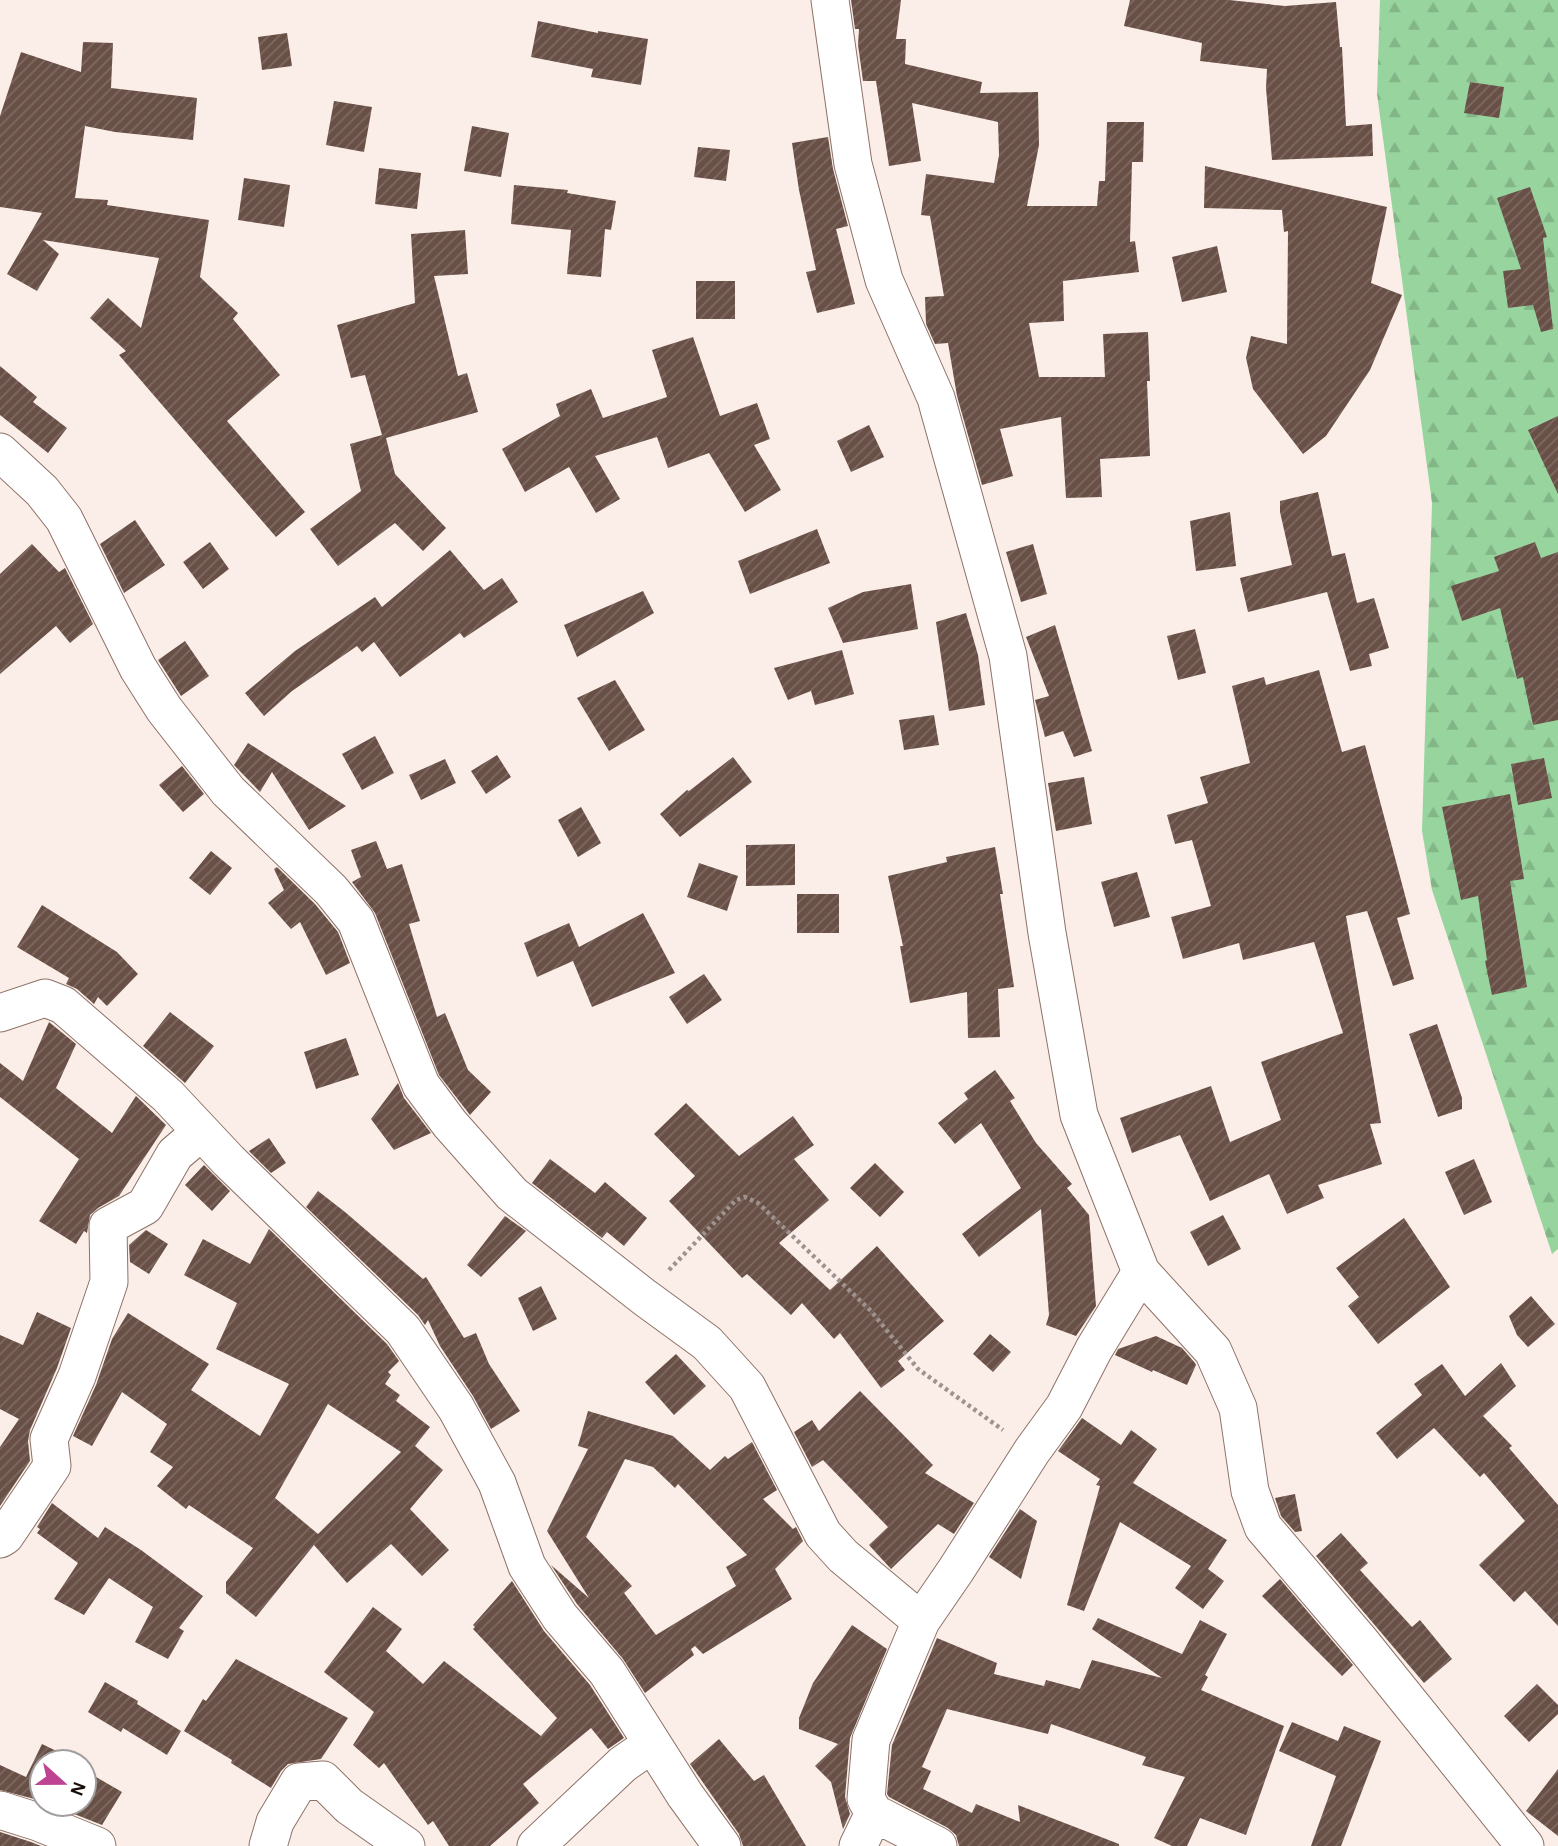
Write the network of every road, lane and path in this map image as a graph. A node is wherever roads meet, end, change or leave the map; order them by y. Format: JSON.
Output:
{"nodes":[{"id":1,"x":831,"y":0,"type":"edge"},
{"id":2,"x":0,"y":452,"type":"edge"},
{"id":3,"x":0,"y":1013,"type":"edge"},
{"id":4,"x":201,"y":1132,"type":"junction"},
{"id":5,"x":1141,"y":1272,"type":"junction"},
{"id":6,"x":644,"y":1297,"type":"junction"},
{"id":7,"x":1032,"y":1451,"type":"junction"},
{"id":8,"x":0,"y":1539,"type":"edge"},
{"id":9,"x":921,"y":1620,"type":"junction"},
{"id":10,"x":652,"y":1744,"type":"junction"},
{"id":11,"x":0,"y":1810,"type":"edge"},
{"id":12,"x":874,"y":1813,"type":"junction"},
{"id":13,"x":97,"y":1846,"type":"edge"},
{"id":14,"x":268,"y":1846,"type":"edge"},
{"id":15,"x":406,"y":1846,"type":"edge"},
{"id":16,"x":536,"y":1846,"type":"edge"},
{"id":17,"x":722,"y":1846,"type":"edge"},
{"id":18,"x":858,"y":1846,"type":"edge"},
{"id":19,"x":938,"y":1846,"type":"edge"},
{"id":20,"x":1525,"y":1846,"type":"edge"}],
"edges":[{"from":1,"to":5,"type":"street"},
{"from":2,"to":6,"type":"street"},
{"from":3,"to":4,"type":"street"},
{"from":4,"to":8,"type":"street"},
{"from":4,"to":10,"type":"street"},
{"from":5,"to":7,"type":"street"},
{"from":5,"to":20,"type":"street"},
{"from":6,"to":7,"type":"path"},
{"from":6,"to":9,"type":"street"},
{"from":7,"to":9,"type":"street"},
{"from":9,"to":12,"type":"street"},
{"from":10,"to":16,"type":"street"},
{"from":10,"to":17,"type":"street"},
{"from":11,"to":13,"type":"street"},
{"from":12,"to":18,"type":"street"},
{"from":12,"to":19,"type":"street"},
{"from":14,"to":15,"type":"street"}]}
